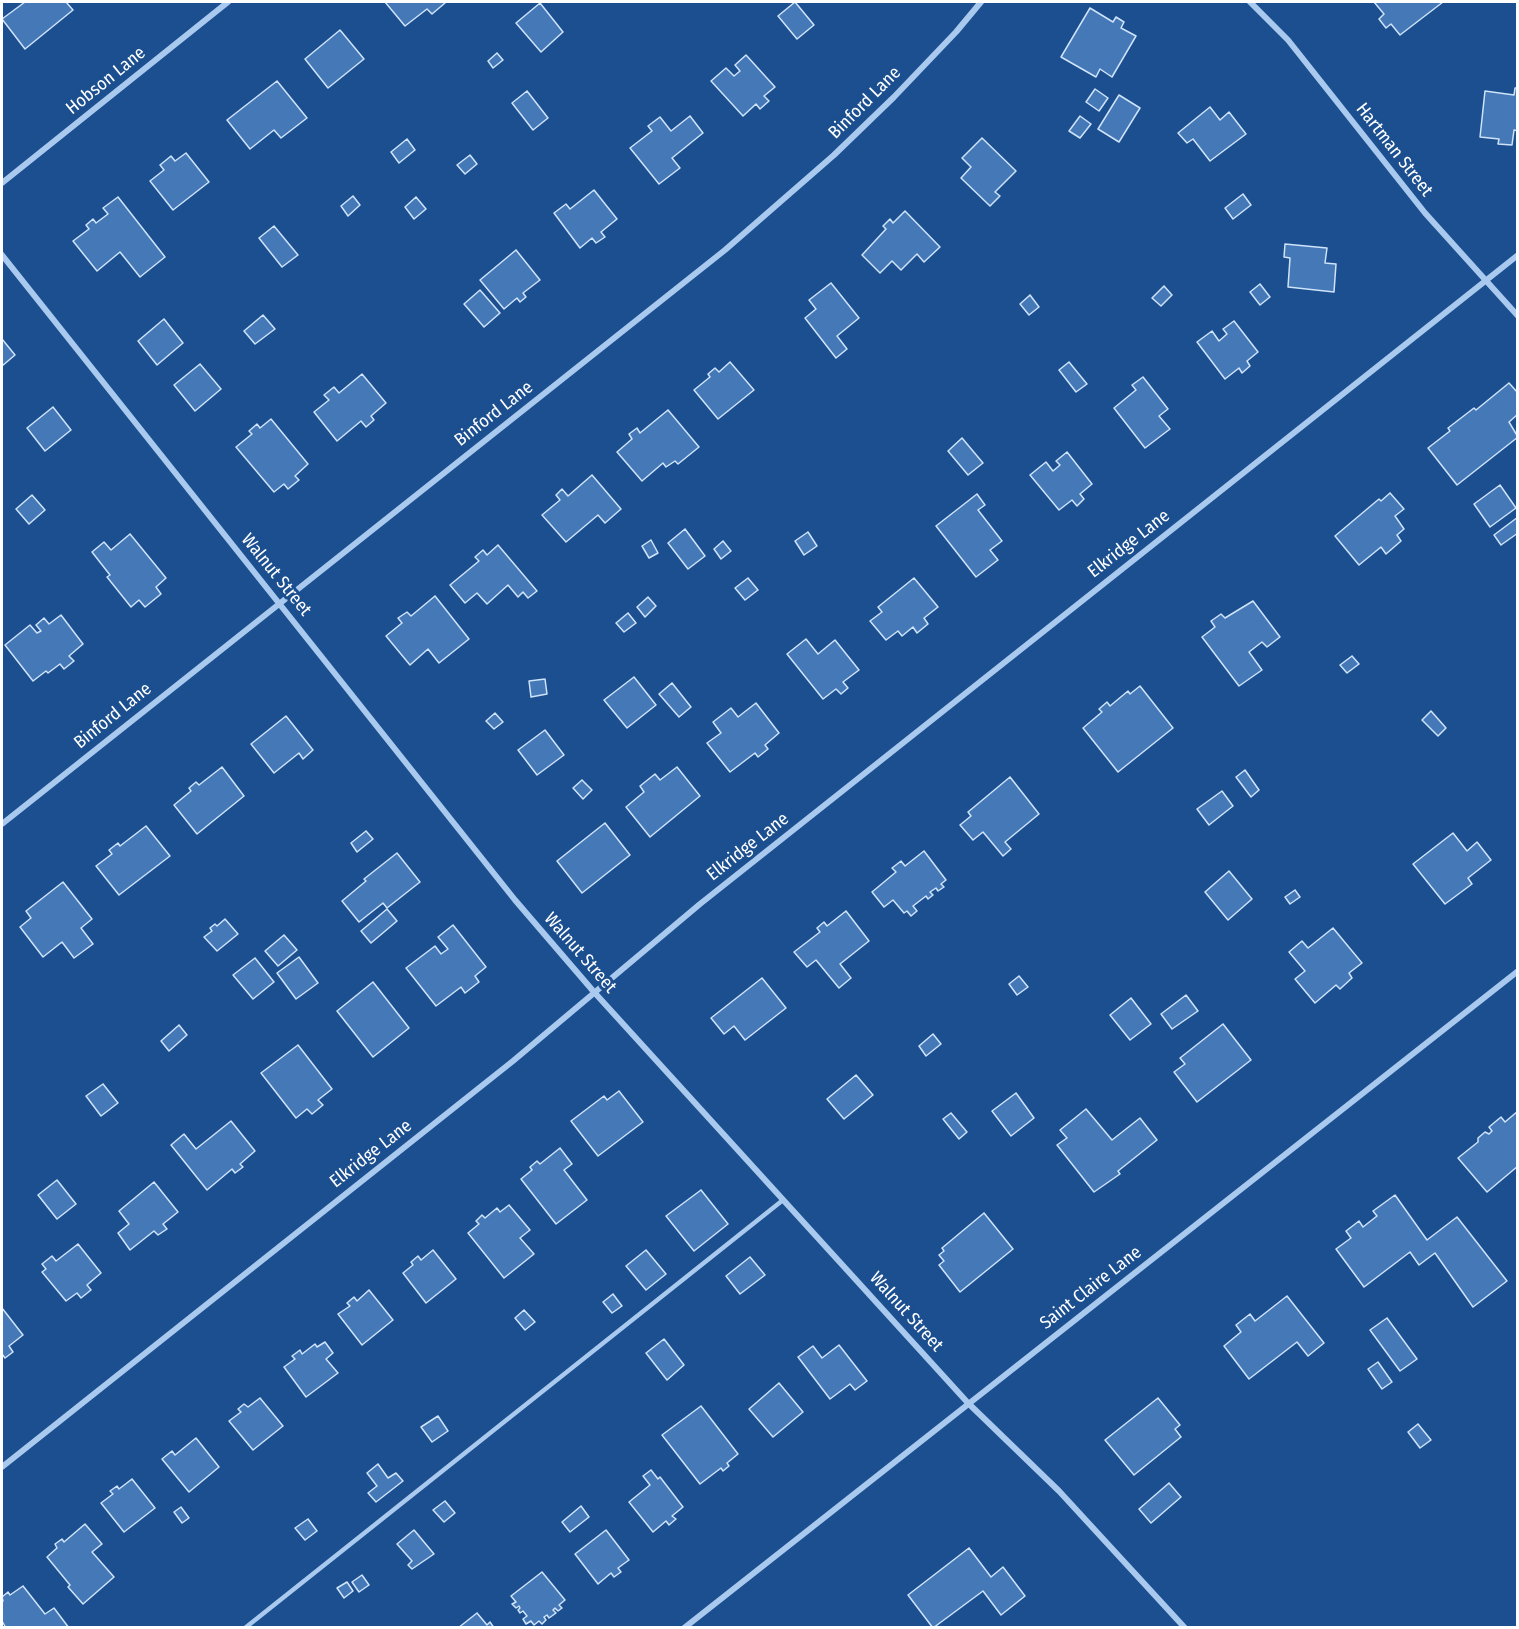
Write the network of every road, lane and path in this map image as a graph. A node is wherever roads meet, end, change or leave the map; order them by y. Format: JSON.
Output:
{"nodes":[{"id":1,"x":228,"y":2,"type":"edge"},
{"id":2,"x":981,"y":2,"type":"edge"},
{"id":3,"x":1250,"y":2,"type":"edge"},
{"id":4,"x":2,"y":183,"type":"edge"},
{"id":5,"x":2,"y":255,"type":"edge"},
{"id":6,"x":1518,"y":255,"type":"edge"},
{"id":7,"x":1486,"y":280,"type":"junction"},
{"id":8,"x":1518,"y":316,"type":"edge"},
{"id":9,"x":279,"y":603,"type":"junction"},
{"id":10,"x":2,"y":824,"type":"edge"},
{"id":11,"x":1518,"y":971,"type":"edge"},
{"id":12,"x":594,"y":992,"type":"junction"},
{"id":13,"x":783,"y":1200,"type":"junction"},
{"id":14,"x":968,"y":1403,"type":"junction"},
{"id":15,"x":2,"y":1467,"type":"edge"},
{"id":16,"x":245,"y":1628,"type":"edge"},
{"id":17,"x":684,"y":1628,"type":"edge"},
{"id":18,"x":1185,"y":1628,"type":"edge"}],
"edges":[{"from":1,"to":4,"type":"street","name":"Hobson Lane"},
{"from":2,"to":9,"type":"street","name":"Binford Lane"},
{"from":3,"to":7,"type":"street","name":"Hartman Street"},
{"from":5,"to":9,"type":"street","name":"Walnut Street"},
{"from":6,"to":7,"type":"street","name":"Elkridge Lane"},
{"from":7,"to":8,"type":"street","name":"Hartman Street"},
{"from":7,"to":12,"type":"street","name":"Elkridge Lane"},
{"from":9,"to":10,"type":"street","name":"Binford Lane"},
{"from":9,"to":12,"type":"street","name":"Walnut Street"},
{"from":11,"to":14,"type":"street","name":"Saint Claire Lane"},
{"from":12,"to":13,"type":"street","name":"Walnut Street"},
{"from":12,"to":15,"type":"street","name":"Elkridge Lane"},
{"from":13,"to":14,"type":"street","name":"Walnut Street"},
{"from":13,"to":16,"type":"lane"},
{"from":14,"to":17,"type":"street","name":"Saint Claire Lane"},
{"from":14,"to":18,"type":"street","name":"Walnut Street"}]}
